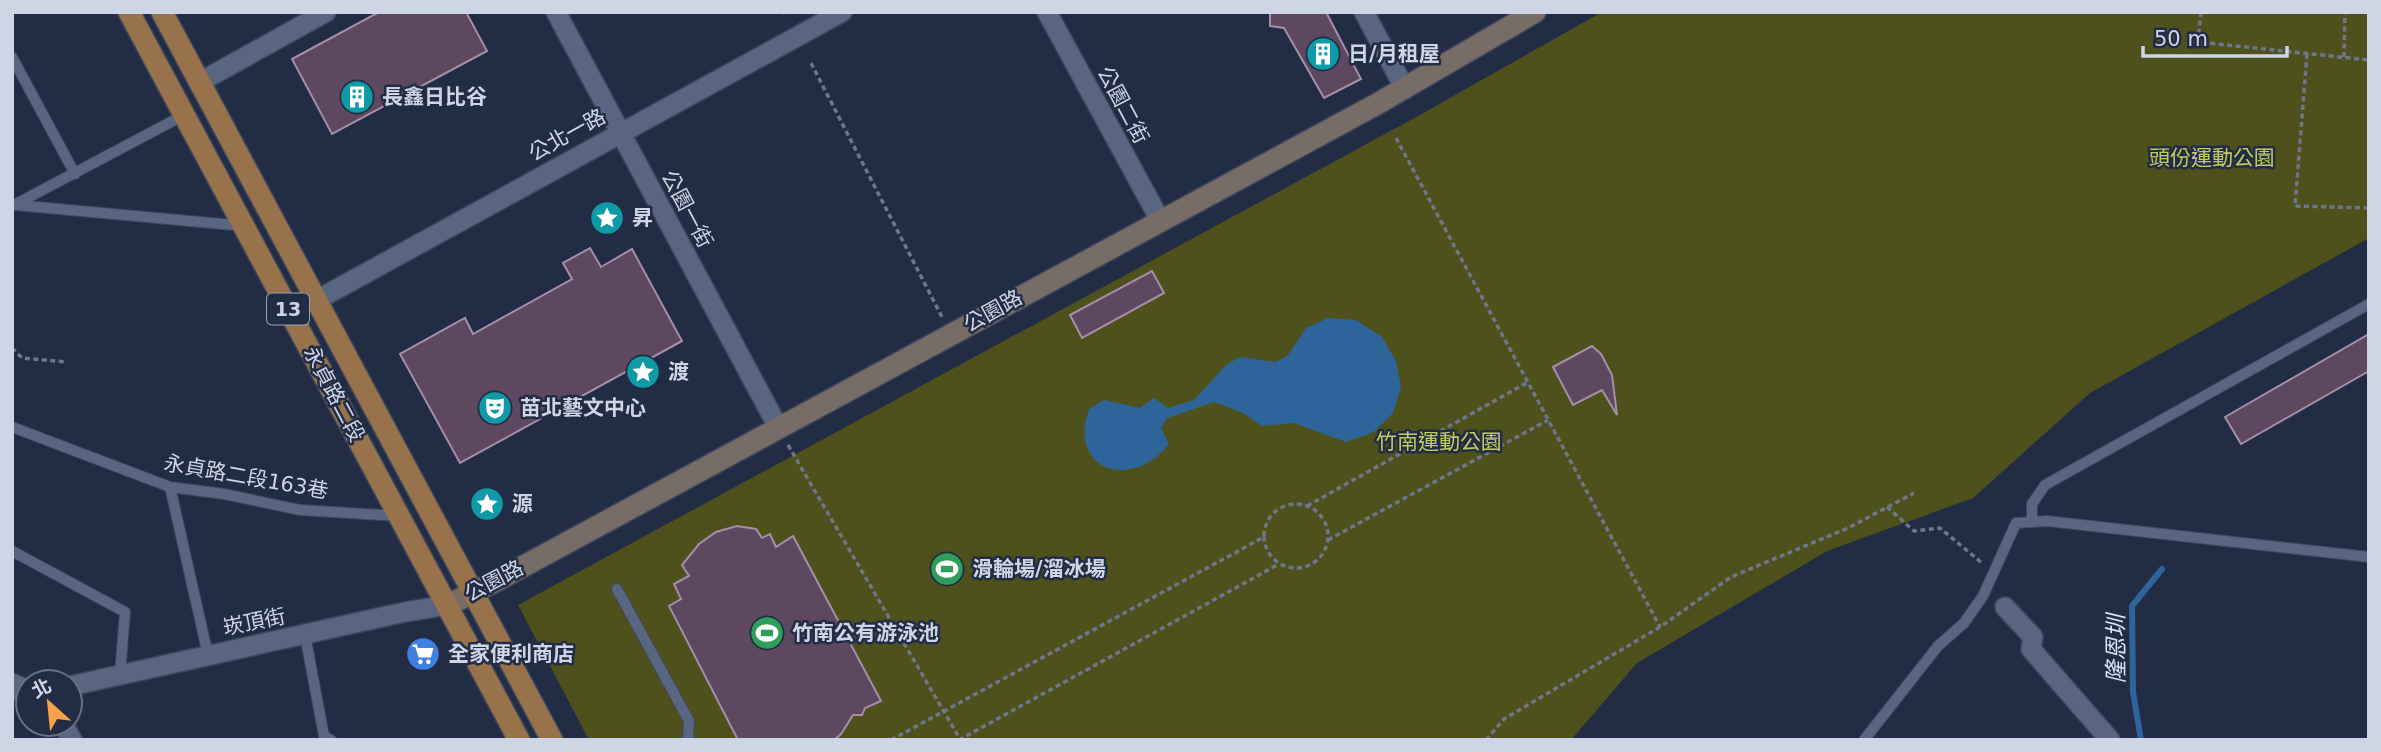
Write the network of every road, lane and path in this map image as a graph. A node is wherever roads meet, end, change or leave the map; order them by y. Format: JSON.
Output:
{"nodes":[{"id":1,"x":129,"y":12,"type":"edge"},
{"id":2,"x":162,"y":12,"type":"edge"},
{"id":3,"x":326,"y":12,"type":"edge"},
{"id":4,"x":555,"y":12,"type":"edge"},
{"id":5,"x":842,"y":12,"type":"edge"},
{"id":6,"x":1047,"y":12,"type":"edge"},
{"id":7,"x":1364,"y":12,"type":"edge"},
{"id":8,"x":1535,"y":12,"type":"edge"},
{"id":9,"x":2201,"y":12,"type":"edge"},
{"id":10,"x":2345,"y":12,"type":"edge"},
{"id":11,"x":2307,"y":54,"type":"junction"},
{"id":12,"x":12,"y":57,"type":"edge"},
{"id":13,"x":2344,"y":57,"type":"junction"},
{"id":14,"x":2369,"y":60,"type":"edge"},
{"id":15,"x":811,"y":63,"type":"dead end"},
{"id":16,"x":200,"y":82,"type":"junction"},
{"id":17,"x":1405,"y":89,"type":"junction"},
{"id":18,"x":184,"y":115,"type":"junction"},
{"id":19,"x":620,"y":132,"type":"junction"},
{"id":20,"x":1396,"y":138,"type":"dead end"},
{"id":21,"x":75,"y":174,"type":"junction"},
{"id":22,"x":257,"y":187,"type":"junction"},
{"id":23,"x":231,"y":200,"type":"junction"},
{"id":24,"x":14,"y":205,"type":"edge"},
{"id":25,"x":2369,"y":208,"type":"edge"},
{"id":26,"x":1160,"y":220,"type":"junction"},
{"id":27,"x":245,"y":226,"type":"junction"},
{"id":28,"x":315,"y":300,"type":"junction"},
{"id":29,"x":2369,"y":304,"type":"edge"},
{"id":30,"x":951,"y":334,"type":"junction"},
{"id":31,"x":12,"y":348,"type":"edge"},
{"id":32,"x":66,"y":362,"type":"dead end"},
{"id":33,"x":1528,"y":382,"type":"junction"},
{"id":34,"x":1548,"y":420,"type":"junction"},
{"id":35,"x":12,"y":427,"type":"edge"},
{"id":36,"x":778,"y":428,"type":"junction"},
{"id":37,"x":170,"y":487,"type":"junction"},
{"id":38,"x":1914,"y":492,"type":"dead end"},
{"id":39,"x":1307,"y":506,"type":"junction"},
{"id":40,"x":1887,"y":507,"type":"junction"},
{"id":41,"x":400,"y":516,"type":"junction"},
{"id":42,"x":2032,"y":522,"type":"junction"},
{"id":43,"x":1264,"y":537,"type":"junction"},
{"id":44,"x":1328,"y":540,"type":"junction"},
{"id":45,"x":12,"y":551,"type":"edge"},
{"id":46,"x":2369,"y":557,"type":"edge"},
{"id":47,"x":1279,"y":564,"type":"junction"},
{"id":48,"x":1993,"y":573,"type":"junction"},
{"id":49,"x":617,"y":589,"type":"dead end"},
{"id":50,"x":474,"y":593,"type":"junction"},
{"id":51,"x":448,"y":605,"type":"junction"},
{"id":52,"x":2005,"y":607,"type":"dead end"},
{"id":53,"x":1660,"y":627,"type":"junction"},
{"id":54,"x":305,"y":635,"type":"junction"},
{"id":55,"x":208,"y":654,"type":"junction"},
{"id":56,"x":120,"y":675,"type":"junction"},
{"id":57,"x":84,"y":683,"type":"edge"},
{"id":58,"x":942,"y":711,"type":"junction"},
{"id":59,"x":331,"y":740,"type":"edge"},
{"id":60,"x":519,"y":740,"type":"edge"},
{"id":61,"x":552,"y":740,"type":"edge"},
{"id":62,"x":688,"y":740,"type":"edge"},
{"id":63,"x":891,"y":740,"type":"edge"},
{"id":64,"x":959,"y":740,"type":"edge"},
{"id":65,"x":1486,"y":740,"type":"edge"},
{"id":66,"x":1864,"y":740,"type":"edge"},
{"id":67,"x":2110,"y":740,"type":"edge"}],
"edges":[{"from":1,"to":18,"type":"main road","name":"永貞路二段","number":"13"},
{"from":2,"to":16,"type":"main road","name":"永貞路二段","number":"13"},
{"from":3,"to":16,"type":"street"},
{"from":4,"to":19,"type":"street","name":"公園一街"},
{"from":5,"to":19,"type":"street","name":"公北一路"},
{"from":6,"to":26,"type":"street","name":"公園二街"},
{"from":7,"to":17,"type":"street"},
{"from":8,"to":17,"type":"street","name":"公園路"},
{"from":9,"to":11,"type":"path"},
{"from":10,"to":13,"type":"path"},
{"from":11,"to":13,"type":"path"},
{"from":11,"to":25,"type":"path"},
{"from":12,"to":21,"type":"lane"},
{"from":13,"to":14,"type":"path"},
{"from":15,"to":30,"type":"path"},
{"from":16,"to":22,"type":"main road","name":"永貞路二段","number":"13"},
{"from":17,"to":26,"type":"street","name":"公園路"},
{"from":18,"to":21,"type":"lane"},
{"from":18,"to":23,"type":"main road","name":"永貞路二段","number":"13"},
{"from":19,"to":28,"type":"street","name":"公北一路"},
{"from":19,"to":36,"type":"street","name":"公園一街"},
{"from":20,"to":33,"type":"path"},
{"from":21,"to":24,"type":"lane"},
{"from":22,"to":23,"type":"main road"},
{"from":22,"to":28,"type":"main road","name":"永貞路二段","number":"13"},
{"from":23,"to":27,"type":"main road","name":"永貞路二段","number":"13"},
{"from":24,"to":27,"type":"lane"},
{"from":26,"to":30,"type":"street","name":"公園路"},
{"from":27,"to":41,"type":"main road","name":"永貞路二段","number":"13"},
{"from":28,"to":50,"type":"main road","name":"永貞路二段","number":"13"},
{"from":29,"to":42,"type":"lane"},
{"from":30,"to":36,"type":"street","name":"公園路"},
{"from":31,"to":32,"type":"path"},
{"from":33,"to":34,"type":"path"},
{"from":33,"to":39,"type":"path"},
{"from":34,"to":44,"type":"path"},
{"from":34,"to":53,"type":"path"},
{"from":35,"to":37,"type":"lane","name":"永貞路二段163巷"},
{"from":36,"to":50,"type":"street","name":"公園路"},
{"from":36,"to":58,"type":"path"},
{"from":37,"to":41,"type":"lane","name":"永貞路二段163巷"},
{"from":37,"to":55,"type":"lane"},
{"from":38,"to":40,"type":"path"},
{"from":39,"to":43,"type":"path"},
{"from":39,"to":44,"type":"path"},
{"from":40,"to":48,"type":"path"},
{"from":40,"to":53,"type":"path"},
{"from":41,"to":51,"type":"main road","name":"永貞路二段","number":"13"},
{"from":42,"to":46,"type":"lane"},
{"from":42,"to":48,"type":"lane"},
{"from":43,"to":47,"type":"path"},
{"from":43,"to":58,"type":"path"},
{"from":44,"to":47,"type":"path"},
{"from":45,"to":56,"type":"lane"},
{"from":47,"to":64,"type":"path"},
{"from":48,"to":66,"type":"lane"},
{"from":49,"to":62,"type":"lane"},
{"from":50,"to":51,"type":"street","name":"公園路"},
{"from":50,"to":61,"type":"main road","name":"永貞路二段","number":"13"},
{"from":51,"to":54,"type":"street","name":"崁頂街"},
{"from":51,"to":60,"type":"main road","name":"永貞路二段","number":"13"},
{"from":52,"to":67,"type":"street"},
{"from":53,"to":65,"type":"path"},
{"from":54,"to":55,"type":"street","name":"崁頂街"},
{"from":54,"to":59,"type":"lane"},
{"from":55,"to":56,"type":"street","name":"崁頂街"},
{"from":56,"to":57,"type":"street","name":"崁頂街"},
{"from":58,"to":63,"type":"path"},
{"from":58,"to":64,"type":"path"}]}
